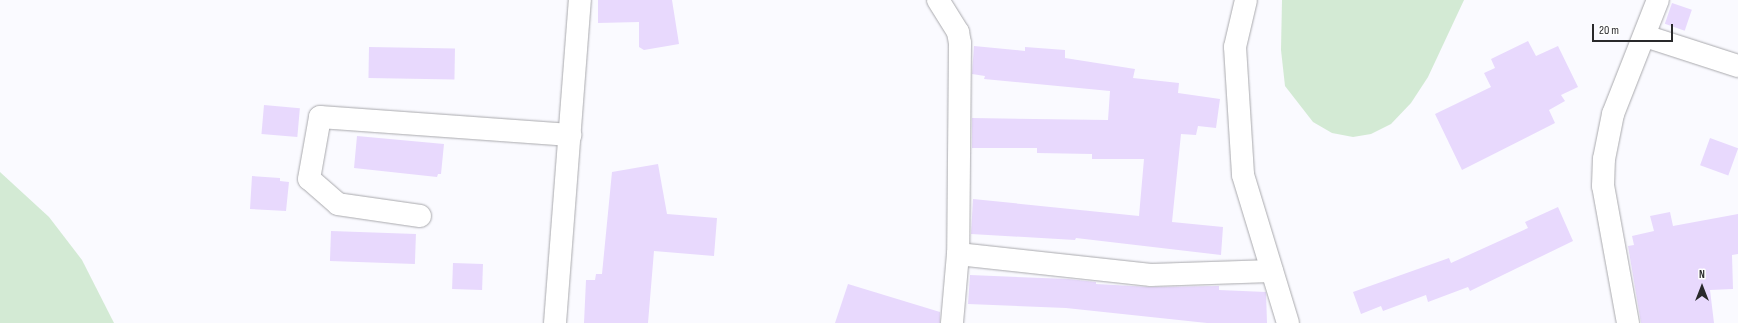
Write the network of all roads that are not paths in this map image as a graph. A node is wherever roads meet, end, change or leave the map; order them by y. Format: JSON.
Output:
{"nodes":[{"id":1,"x":580,"y":0,"type":"edge"},
{"id":2,"x":938,"y":0,"type":"edge"},
{"id":3,"x":1246,"y":0,"type":"edge"},
{"id":4,"x":1658,"y":0,"type":"edge"},
{"id":5,"x":1645,"y":36,"type":"junction"},
{"id":6,"x":1738,"y":66,"type":"edge"},
{"id":7,"x":570,"y":134,"type":"junction"},
{"id":8,"x":420,"y":216,"type":"dead end"},
{"id":9,"x":958,"y":254,"type":"junction"},
{"id":10,"x":1272,"y":272,"type":"junction"},
{"id":11,"x":555,"y":323,"type":"edge"},
{"id":12,"x":952,"y":323,"type":"edge"},
{"id":13,"x":1288,"y":323,"type":"edge"},
{"id":14,"x":1628,"y":323,"type":"edge"}],
"edges":[{"from":1,"to":7,"type":"street"},
{"from":2,"to":9,"type":"street"},
{"from":3,"to":10,"type":"street"},
{"from":4,"to":5,"type":"street"},
{"from":5,"to":6,"type":"street"},
{"from":5,"to":14,"type":"street"},
{"from":7,"to":8,"type":"street"},
{"from":7,"to":11,"type":"street"},
{"from":9,"to":10,"type":"street"},
{"from":9,"to":12,"type":"street"},
{"from":10,"to":13,"type":"street"}]}
